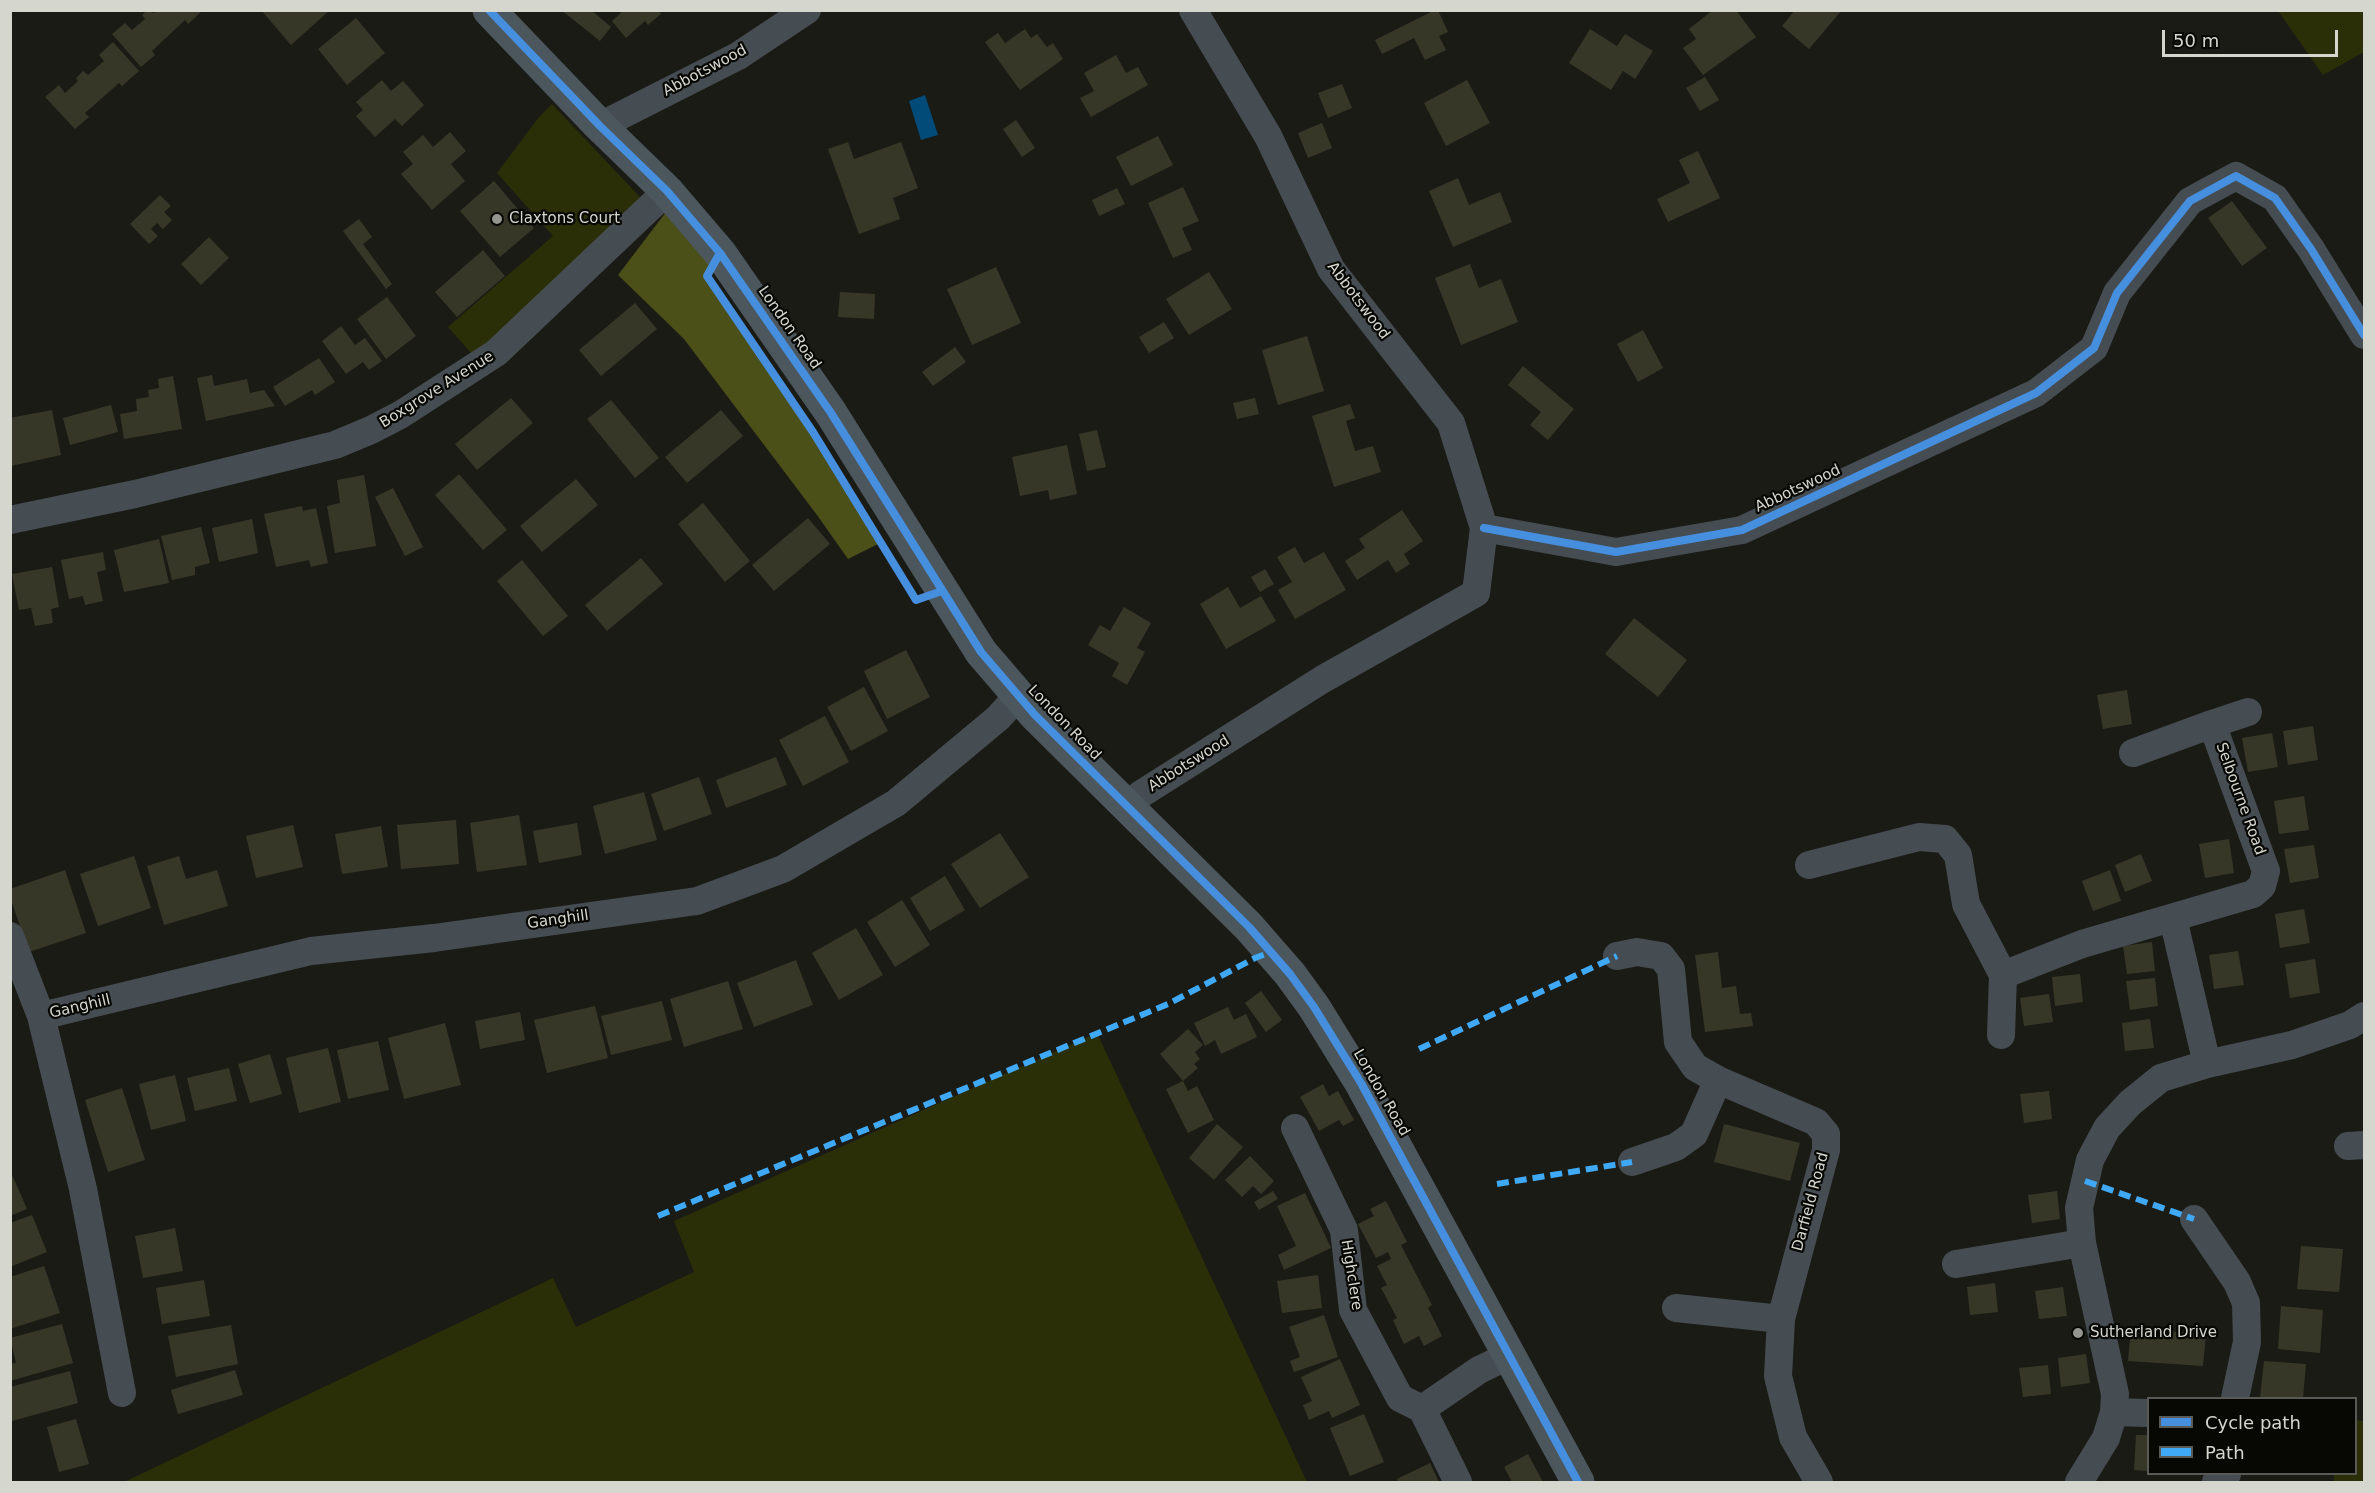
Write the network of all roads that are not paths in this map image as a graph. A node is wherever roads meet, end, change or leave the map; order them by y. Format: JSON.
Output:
{"nodes":[{"id":1,"x":489,"y":10,"type":"edge"},
{"id":2,"x":807,"y":10,"type":"edge"},
{"id":3,"x":1193,"y":10,"type":"edge"},
{"id":4,"x":600,"y":126,"type":"junction"},
{"id":5,"x":667,"y":191,"type":"junction"},
{"id":6,"x":2364,"y":335,"type":"edge"},
{"id":7,"x":10,"y":520,"type":"edge"},
{"id":8,"x":1484,"y":528,"type":"junction"},
{"id":9,"x":1018,"y":696,"type":"junction"},
{"id":10,"x":2248,"y":712,"type":"dead end"},
{"id":11,"x":2212,"y":724,"type":"junction"},
{"id":12,"x":2133,"y":753,"type":"dead end"},
{"id":13,"x":1128,"y":807,"type":"junction"},
{"id":14,"x":1809,"y":865,"type":"dead end"},
{"id":15,"x":2173,"y":918,"type":"junction"},
{"id":16,"x":10,"y":936,"type":"edge"},
{"id":17,"x":1617,"y":956,"type":"dead end"},
{"id":18,"x":2003,"y":975,"type":"junction"},
{"id":19,"x":41,"y":1016,"type":"junction"},
{"id":20,"x":2364,"y":1016,"type":"edge"},
{"id":21,"x":2001,"y":1035,"type":"dead end"},
{"id":22,"x":2207,"y":1064,"type":"junction"},
{"id":23,"x":1718,"y":1080,"type":"junction"},
{"id":24,"x":1295,"y":1128,"type":"dead end"},
{"id":25,"x":1632,"y":1162,"type":"dead end"},
{"id":26,"x":2194,"y":1219,"type":"dead end"},
{"id":27,"x":2082,"y":1243,"type":"junction"},
{"id":28,"x":1956,"y":1264,"type":"dead end"},
{"id":29,"x":1676,"y":1308,"type":"dead end"},
{"id":30,"x":1781,"y":1319,"type":"junction"},
{"id":31,"x":1510,"y":1355,"type":"junction"},
{"id":32,"x":122,"y":1393,"type":"dead end"},
{"id":33,"x":2235,"y":1397,"type":"edge"},
{"id":34,"x":1422,"y":1409,"type":"junction"},
{"id":35,"x":2114,"y":1412,"type":"junction"},
{"id":36,"x":2147,"y":1413,"type":"edge"},
{"id":37,"x":1458,"y":1482,"type":"edge"},
{"id":38,"x":1578,"y":1482,"type":"edge"},
{"id":39,"x":1819,"y":1482,"type":"edge"},
{"id":40,"x":2079,"y":1482,"type":"edge"}],
"edges":[{"from":1,"to":4,"type":"main road","name":"London Road"},
{"from":2,"to":4,"type":"street","name":"Abbotswood"},
{"from":3,"to":8,"type":"street","name":"Abbotswood"},
{"from":4,"to":5,"type":"main road","name":"London Road"},
{"from":5,"to":7,"type":"street","name":"Boxgrove Avenue"},
{"from":5,"to":9,"type":"main road","name":"London Road"},
{"from":6,"to":8,"type":"street","name":"Abbotswood"},
{"from":8,"to":13,"type":"street","name":"Abbotswood"},
{"from":9,"to":13,"type":"main road","name":"London Road"},
{"from":9,"to":19,"type":"street","name":"Ganghill"},
{"from":10,"to":11,"type":"street","name":"Selbourne Road"},
{"from":11,"to":12,"type":"street","name":"Selbourne Road"},
{"from":11,"to":15,"type":"street","name":"Selbourne Road"},
{"from":13,"to":31,"type":"main road","name":"London Road"},
{"from":14,"to":18,"type":"street"},
{"from":15,"to":18,"type":"street","name":"Selbourne Road"},
{"from":15,"to":22,"type":"street"},
{"from":16,"to":19,"type":"street","name":"Ganghill"},
{"from":17,"to":23,"type":"street","name":"Darfield Road"},
{"from":18,"to":21,"type":"street"},
{"from":19,"to":32,"type":"street","name":"Ganghill"},
{"from":20,"to":22,"type":"street"},
{"from":22,"to":27,"type":"street"},
{"from":23,"to":25,"type":"street"},
{"from":23,"to":30,"type":"street","name":"Darfield Road"},
{"from":24,"to":34,"type":"street","name":"Highclere"},
{"from":26,"to":33,"type":"street"},
{"from":27,"to":28,"type":"street"},
{"from":27,"to":35,"type":"street"},
{"from":29,"to":30,"type":"street"},
{"from":30,"to":39,"type":"street","name":"Darfield Road"},
{"from":31,"to":34,"type":"street"},
{"from":31,"to":38,"type":"main road","name":"London Road"},
{"from":34,"to":37,"type":"street"},
{"from":35,"to":36,"type":"street"},
{"from":35,"to":40,"type":"street"}]}
